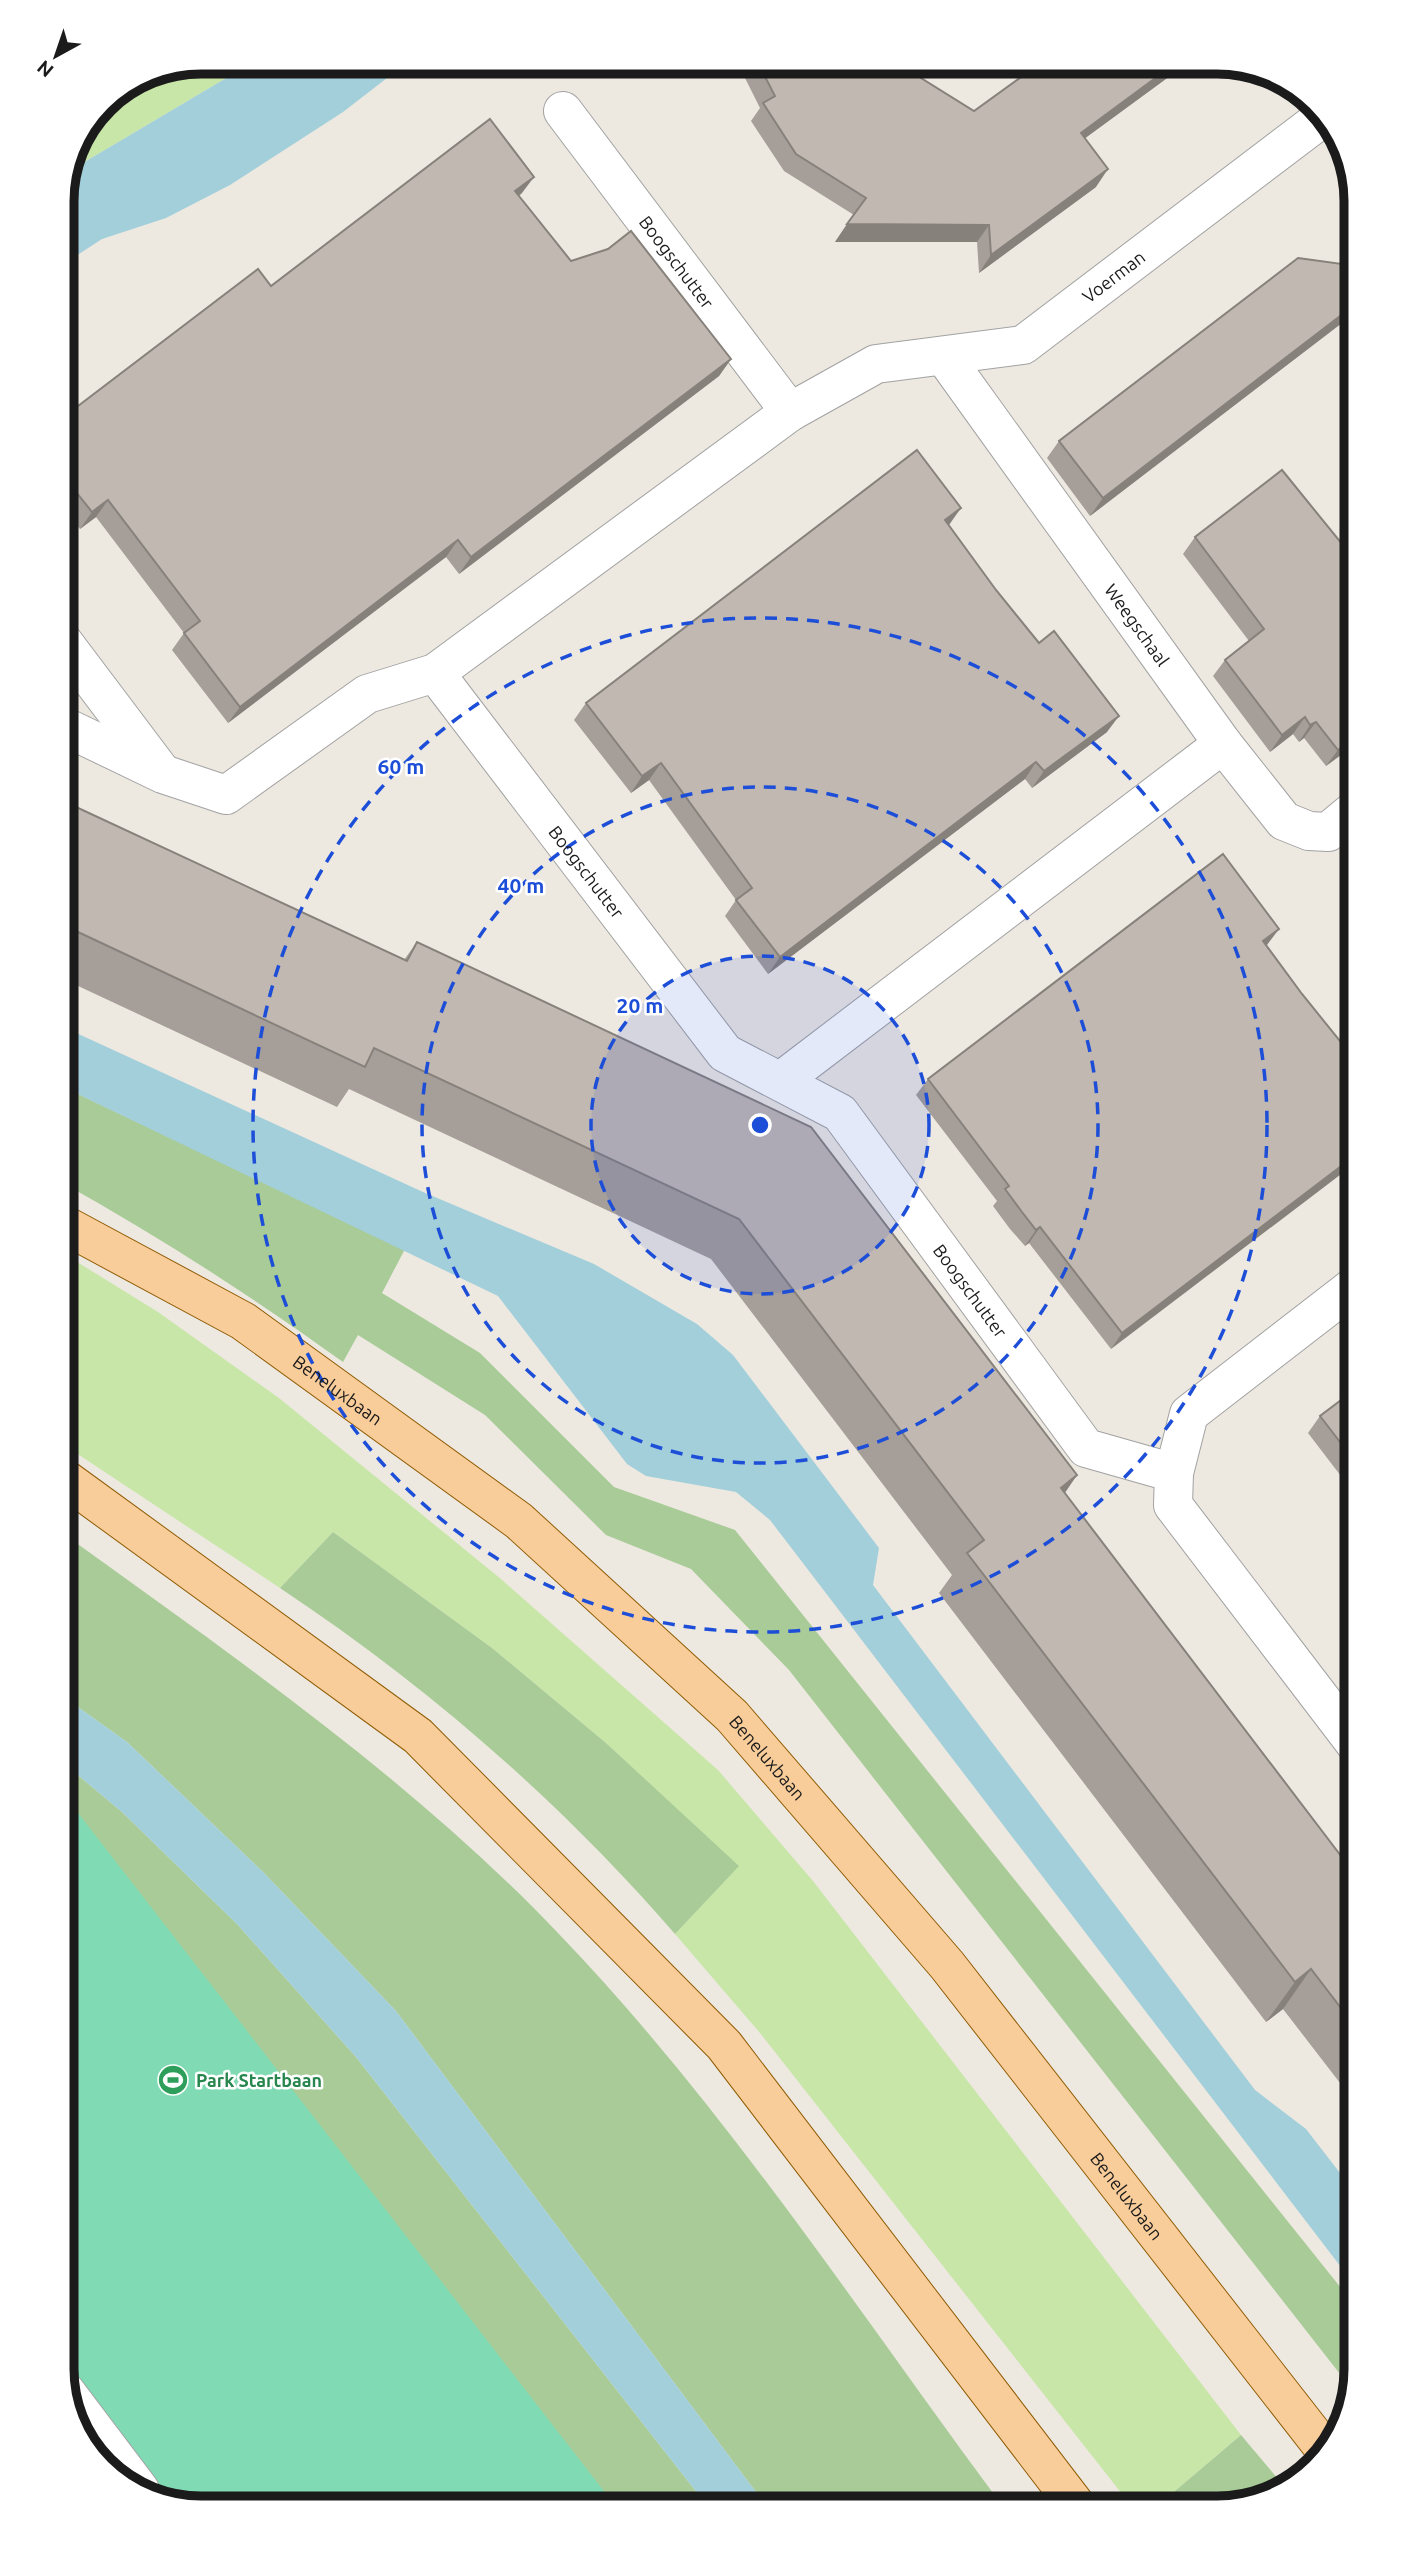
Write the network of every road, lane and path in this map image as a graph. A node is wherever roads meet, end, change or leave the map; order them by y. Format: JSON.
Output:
{"nodes":[{"id":1,"x":563,"y":111,"type":"dead end"},
{"id":2,"x":1317,"y":122,"type":"edge"},
{"id":3,"x":944,"y":356,"type":"junction"},
{"id":4,"x":790,"y":412,"type":"junction"},
{"id":5,"x":74,"y":656,"type":"edge"},
{"id":6,"x":435,"y":673,"type":"junction"},
{"id":7,"x":74,"y":731,"type":"edge"},
{"id":8,"x":1223,"y":744,"type":"junction"},
{"id":9,"x":163,"y":774,"type":"junction"},
{"id":10,"x":1344,"y":819,"type":"edge"},
{"id":11,"x":782,"y":1080,"type":"junction"},
{"id":12,"x":74,"y":1230,"type":"edge"},
{"id":13,"x":1344,"y":1294,"type":"edge"},
{"id":14,"x":1174,"y":1473,"type":"junction"},
{"id":15,"x":74,"y":1485,"type":"edge"},
{"id":16,"x":1344,"y":1728,"type":"edge"},
{"id":17,"x":81,"y":2413,"type":"edge"},
{"id":18,"x":1319,"y":2444,"type":"edge"},
{"id":19,"x":124,"y":2469,"type":"edge"},
{"id":20,"x":1069,"y":2496,"type":"edge"}],
"edges":[{"from":1,"to":4,"type":"street","name":"Boogschutter"},
{"from":2,"to":3,"type":"street","name":"Voerman"},
{"from":3,"to":4,"type":"street","name":"Voerman"},
{"from":3,"to":8,"type":"street","name":"Weegschaal"},
{"from":4,"to":6,"type":"street"},
{"from":5,"to":9,"type":"street"},
{"from":6,"to":9,"type":"street"},
{"from":6,"to":11,"type":"street","name":"Boogschutter"},
{"from":7,"to":9,"type":"street"},
{"from":8,"to":10,"type":"street","name":"Weegschaal"},
{"from":8,"to":11,"type":"street"},
{"from":11,"to":14,"type":"street","name":"Boogschutter"},
{"from":12,"to":18,"type":"main road","name":"Beneluxbaan"},
{"from":13,"to":14,"type":"street"},
{"from":14,"to":16,"type":"street"},
{"from":15,"to":20,"type":"main road"},
{"from":17,"to":19,"type":"street"}]}
